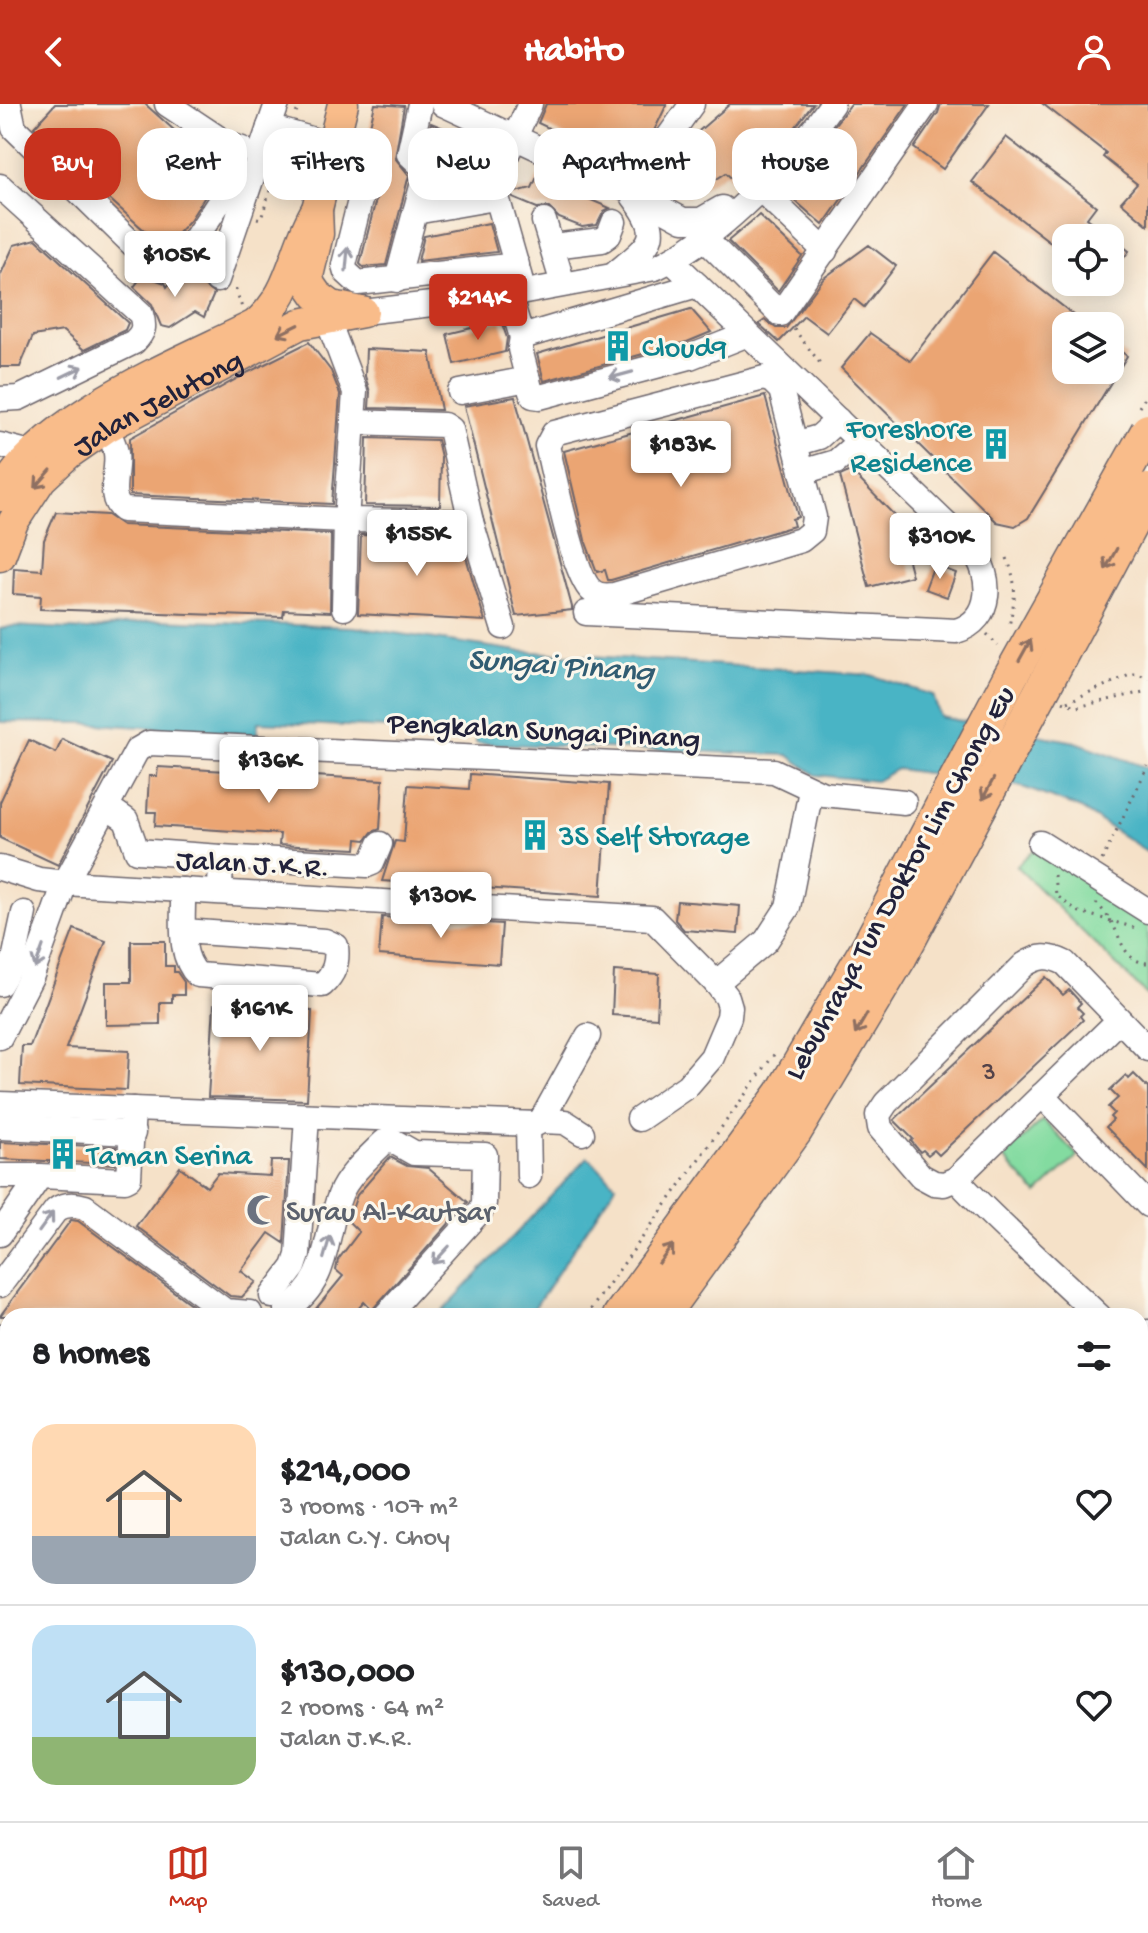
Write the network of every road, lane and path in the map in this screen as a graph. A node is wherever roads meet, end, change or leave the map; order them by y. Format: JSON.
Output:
{"nodes":[{"id":1,"x":9,"y":104,"type":"edge"},
{"id":2,"x":167,"y":104,"type":"edge"},
{"id":3,"x":343,"y":104,"type":"edge"},
{"id":4,"x":420,"y":104,"type":"edge"},
{"id":5,"x":443,"y":104,"type":"edge"},
{"id":6,"x":530,"y":104,"type":"edge"},
{"id":7,"x":692,"y":104,"type":"edge"},
{"id":8,"x":832,"y":104,"type":"edge"},
{"id":9,"x":926,"y":104,"type":"edge"},
{"id":10,"x":273,"y":115,"type":"edge"},
{"id":11,"x":203,"y":128,"type":"edge"},
{"id":12,"x":297,"y":128,"type":"edge"},
{"id":13,"x":337,"y":128,"type":"edge"},
{"id":14,"x":415,"y":128,"type":"edge"},
{"id":15,"x":491,"y":128,"type":"edge"},
{"id":16,"x":675,"y":128,"type":"edge"},
{"id":17,"x":811,"y":128,"type":"edge"},
{"id":18,"x":518,"y":129,"type":"edge"},
{"id":19,"x":247,"y":151,"type":"edge"},
{"id":20,"x":260,"y":155,"type":"junction"},
{"id":21,"x":247,"y":172,"type":"edge"},
{"id":22,"x":0,"y":186,"type":"edge"},
{"id":23,"x":226,"y":200,"type":"edge"},
{"id":24,"x":237,"y":200,"type":"edge"},
{"id":25,"x":319,"y":200,"type":"edge"},
{"id":26,"x":360,"y":200,"type":"edge"},
{"id":27,"x":418,"y":200,"type":"edge"},
{"id":28,"x":484,"y":200,"type":"edge"},
{"id":29,"x":496,"y":200,"type":"edge"},
{"id":30,"x":636,"y":200,"type":"edge"},
{"id":31,"x":646,"y":200,"type":"edge"},
{"id":32,"x":733,"y":200,"type":"edge"},
{"id":33,"x":749,"y":200,"type":"edge"},
{"id":34,"x":772,"y":200,"type":"edge"},
{"id":35,"x":317,"y":209,"type":"junction"},
{"id":36,"x":415,"y":212,"type":"junction"},
{"id":37,"x":544,"y":221,"type":"dead end"},
{"id":38,"x":614,"y":222,"type":"dead end"},
{"id":39,"x":703,"y":237,"type":"junction"},
{"id":40,"x":553,"y":246,"type":"junction"},
{"id":41,"x":825,"y":251,"type":"junction"},
{"id":42,"x":671,"y":260,"type":"junction"},
{"id":43,"x":517,"y":265,"type":"junction"},
{"id":44,"x":615,"y":273,"type":"junction"},
{"id":45,"x":217,"y":280,"type":"dead end"},
{"id":46,"x":397,"y":280,"type":"junction"},
{"id":47,"x":563,"y":284,"type":"junction"},
{"id":48,"x":697,"y":285,"type":"junction"},
{"id":49,"x":516,"y":293,"type":"junction"},
{"id":50,"x":363,"y":312,"type":"junction"},
{"id":51,"x":780,"y":314,"type":"junction"},
{"id":52,"x":327,"y":318,"type":"junction"},
{"id":53,"x":748,"y":334,"type":"junction"},
{"id":54,"x":522,"y":337,"type":"junction"},
{"id":55,"x":823,"y":367,"type":"dead end"},
{"id":56,"x":528,"y":379,"type":"junction"},
{"id":57,"x":460,"y":392,"type":"dead end"},
{"id":58,"x":0,"y":399,"type":"edge"},
{"id":59,"x":838,"y":420,"type":"junction"},
{"id":60,"x":353,"y":422,"type":"junction"},
{"id":61,"x":107,"y":427,"type":"junction"},
{"id":62,"x":1148,"y":431,"type":"edge"},
{"id":63,"x":860,"y":441,"type":"junction"},
{"id":64,"x":795,"y":444,"type":"junction"},
{"id":65,"x":0,"y":445,"type":"edge"},
{"id":66,"x":11,"y":469,"type":"edge"},
{"id":67,"x":802,"y":472,"type":"junction"},
{"id":68,"x":1148,"y":491,"type":"edge"},
{"id":69,"x":346,"y":520,"type":"junction"},
{"id":70,"x":471,"y":522,"type":"junction"},
{"id":71,"x":0,"y":556,"type":"edge"},
{"id":72,"x":344,"y":608,"type":"dead end"},
{"id":73,"x":586,"y":613,"type":"dead end"},
{"id":74,"x":503,"y":627,"type":"dead end"},
{"id":75,"x":1148,"y":679,"type":"edge"},
{"id":76,"x":1148,"y":691,"type":"edge"},
{"id":77,"x":1148,"y":766,"type":"edge"},
{"id":78,"x":811,"y":790,"type":"junction"},
{"id":79,"x":904,"y":802,"type":"dead end"},
{"id":80,"x":107,"y":807,"type":"junction"},
{"id":81,"x":1040,"y":843,"type":"dead end"},
{"id":82,"x":380,"y":844,"type":"dead end"},
{"id":83,"x":221,"y":857,"type":"junction"},
{"id":84,"x":1102,"y":860,"type":"dead end"},
{"id":85,"x":1053,"y":866,"type":"dead end"},
{"id":86,"x":3,"y":873,"type":"edge"},
{"id":87,"x":65,"y":883,"type":"junction"},
{"id":88,"x":183,"y":890,"type":"junction"},
{"id":89,"x":220,"y":891,"type":"junction"},
{"id":90,"x":1087,"y":894,"type":"dead end"},
{"id":91,"x":1148,"y":911,"type":"edge"},
{"id":92,"x":24,"y":913,"type":"dead end"},
{"id":93,"x":1111,"y":921,"type":"junction"},
{"id":94,"x":184,"y":931,"type":"junction"},
{"id":95,"x":1148,"y":933,"type":"edge"},
{"id":96,"x":886,"y":949,"type":"junction"},
{"id":97,"x":1148,"y":963,"type":"edge"},
{"id":98,"x":716,"y":983,"type":"junction"},
{"id":99,"x":0,"y":984,"type":"edge"},
{"id":100,"x":1119,"y":1020,"type":"junction"},
{"id":101,"x":588,"y":1036,"type":"dead end"},
{"id":102,"x":0,"y":1037,"type":"edge"},
{"id":103,"x":779,"y":1047,"type":"dead end"},
{"id":104,"x":1148,"y":1049,"type":"edge"},
{"id":105,"x":1042,"y":1095,"type":"junction"},
{"id":106,"x":0,"y":1104,"type":"edge"},
{"id":107,"x":307,"y":1116,"type":"junction"},
{"id":108,"x":639,"y":1119,"type":"dead end"},
{"id":109,"x":133,"y":1121,"type":"junction"},
{"id":110,"x":487,"y":1123,"type":"junction"},
{"id":111,"x":535,"y":1123,"type":"junction"},
{"id":112,"x":0,"y":1127,"type":"edge"},
{"id":113,"x":582,"y":1133,"type":"dead end"},
{"id":114,"x":485,"y":1155,"type":"junction"},
{"id":115,"x":0,"y":1176,"type":"edge"},
{"id":116,"x":40,"y":1176,"type":"junction"},
{"id":117,"x":529,"y":1176,"type":"dead end"},
{"id":118,"x":956,"y":1179,"type":"junction"},
{"id":119,"x":1148,"y":1205,"type":"edge"},
{"id":120,"x":0,"y":1234,"type":"edge"},
{"id":121,"x":0,"y":1285,"type":"edge"},
{"id":122,"x":282,"y":1307,"type":"edge"},
{"id":123,"x":221,"y":1308,"type":"edge"},
{"id":124,"x":252,"y":1308,"type":"edge"},
{"id":125,"x":392,"y":1308,"type":"edge"},
{"id":126,"x":592,"y":1308,"type":"edge"},
{"id":127,"x":626,"y":1308,"type":"edge"},
{"id":128,"x":667,"y":1308,"type":"edge"},
{"id":129,"x":1091,"y":1308,"type":"edge"}],
"edges":[{"from":1,"to":23,"type":"street"},
{"from":2,"to":11,"type":"street"},
{"from":3,"to":13,"type":"main road"},
{"from":4,"to":14,"type":"street"},
{"from":5,"to":15,"type":"street"},
{"from":6,"to":18,"type":"street"},
{"from":7,"to":16,"type":"street"},
{"from":8,"to":17,"type":"street"},
{"from":9,"to":41,"type":"street"},
{"from":10,"to":12,"type":"street"},
{"from":10,"to":20,"type":"street"},
{"from":19,"to":20,"type":"street"},
{"from":20,"to":21,"type":"street"},
{"from":58,"to":22,"type":"street","one_way":true},
{"from":24,"to":45,"type":"street"},
{"from":25,"to":35,"type":"main road"},
{"from":46,"to":26,"type":"street","one_way":true},
{"from":27,"to":36,"type":"street"},
{"from":28,"to":36,"type":"street"},
{"from":29,"to":43,"type":"street"},
{"from":30,"to":44,"type":"street"},
{"from":31,"to":32,"type":"street"},
{"from":33,"to":39,"type":"street"},
{"from":34,"to":41,"type":"street"},
{"from":35,"to":50,"type":"main road"},
{"from":35,"to":66,"type":"main road","name":"Jalan Jelutong"},
{"from":36,"to":46,"type":"street"},
{"from":37,"to":40,"type":"street"},
{"from":38,"to":40,"type":"street"},
{"from":39,"to":42,"type":"street"},
{"from":39,"to":51,"type":"street"},
{"from":40,"to":47,"type":"street"},
{"from":41,"to":51,"type":"street"},
{"from":42,"to":44,"type":"street"},
{"from":42,"to":48,"type":"street"},
{"from":43,"to":46,"type":"street"},
{"from":43,"to":49,"type":"street"},
{"from":44,"to":47,"type":"street"},
{"from":47,"to":49,"type":"street"},
{"from":48,"to":53,"type":"street"},
{"from":48,"to":54,"type":"street"},
{"from":49,"to":50,"type":"street"},
{"from":49,"to":54,"type":"street"},
{"from":50,"to":52,"type":"main road","name":"Jalan Jelutong"},
{"from":51,"to":55,"type":"path"},
{"from":52,"to":60,"type":"street"},
{"from":52,"to":61,"type":"main road","name":"Jalan Jelutong","one_way":true},
{"from":53,"to":56,"type":"street","one_way":true},
{"from":53,"to":59,"type":"street"},
{"from":54,"to":56,"type":"street"},
{"from":56,"to":57,"type":"street"},
{"from":59,"to":63,"type":"street"},
{"from":59,"to":64,"type":"street"},
{"from":60,"to":69,"type":"street"},
{"from":60,"to":70,"type":"street"},
{"from":61,"to":69,"type":"street"},
{"from":61,"to":71,"type":"main road","name":"Jalan Jelutong","one_way":true},
{"from":96,"to":62,"type":"highway","name":"Lebuhraya Tun Doktor Lim Chong Eu","one_way":true,"bridge":true},
{"from":63,"to":67,"type":"street"},
{"from":63,"to":73,"type":"street"},
{"from":64,"to":67,"type":"street"},
{"from":64,"to":67,"type":"street"},
{"from":65,"to":66,"type":"street"},
{"from":68,"to":96,"type":"highway","name":"Lebuhraya Tun Doktor Lim Chong Eu","one_way":true,"bridge":true},
{"from":69,"to":70,"type":"street"},
{"from":69,"to":72,"type":"street"},
{"from":70,"to":74,"type":"street"},
{"from":75,"to":76,"type":"path"},
{"from":77,"to":84,"type":"path"},
{"from":78,"to":79,"type":"street","name":"Pengkalan Sungai Pinang"},
{"from":78,"to":80,"type":"street","name":"Pengkalan Sungai Pinang"},
{"from":78,"to":98,"type":"street"},
{"from":80,"to":83,"type":"street"},
{"from":80,"to":87,"type":"street","name":"Pengkalan Sungai Pinang"},
{"from":81,"to":91,"type":"street"},
{"from":82,"to":83,"type":"street"},
{"from":83,"to":89,"type":"street"},
{"from":85,"to":93,"type":"path"},
{"from":86,"to":87,"type":"street","name":"Jalan J.K.R."},
{"from":87,"to":88,"type":"street","name":"Jalan J.K.R."},
{"from":87,"to":102,"type":"street","name":"Pengkalan Sungai Pinang","one_way":true},
{"from":88,"to":89,"type":"street","name":"Jalan J.K.R."},
{"from":88,"to":94,"type":"street"},
{"from":89,"to":98,"type":"street","name":"Jalan J.K.R."},
{"from":90,"to":93,"type":"path"},
{"from":92,"to":99,"type":"street"},
{"from":93,"to":95,"type":"path"},
{"from":93,"to":97,"type":"path"},
{"from":94,"to":94,"type":"street"},
{"from":127,"to":96,"type":"highway","name":"Lebuhraya Tun Doktor Lim Chong Eu","one_way":true},
{"from":96,"to":128,"type":"highway","name":"Lebuhraya Tun Doktor Lim Chong Eu","one_way":true},
{"from":98,"to":108,"type":"street"},
{"from":100,"to":104,"type":"street"},
{"from":100,"to":105,"type":"street"},
{"from":100,"to":118,"type":"street"},
{"from":101,"to":111,"type":"street"},
{"from":103,"to":126,"type":"path"},
{"from":105,"to":118,"type":"street"},
{"from":105,"to":119,"type":"street"},
{"from":106,"to":109,"type":"street"},
{"from":107,"to":109,"type":"street"},
{"from":107,"to":110,"type":"street"},
{"from":107,"to":122,"type":"street"},
{"from":109,"to":112,"type":"street"},
{"from":109,"to":116,"type":"street"},
{"from":110,"to":111,"type":"street"},
{"from":110,"to":114,"type":"street"},
{"from":111,"to":113,"type":"street"},
{"from":111,"to":117,"type":"street"},
{"from":122,"to":114,"type":"street","one_way":true},
{"from":114,"to":125,"type":"street","one_way":true},
{"from":115,"to":116,"type":"street"},
{"from":116,"to":120,"type":"street"},
{"from":118,"to":129,"type":"street"},
{"from":121,"to":123,"type":"street","one_way":true},
{"from":122,"to":124,"type":"street"}]}
